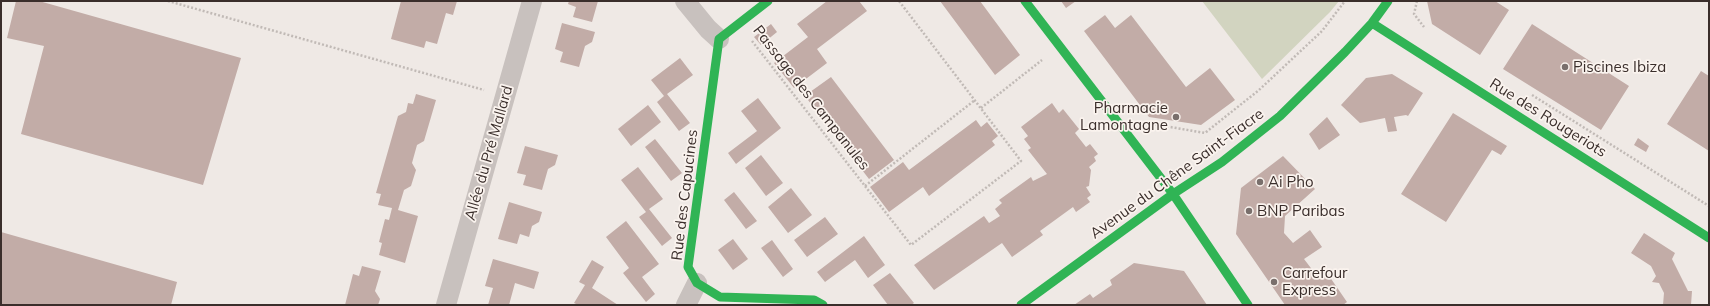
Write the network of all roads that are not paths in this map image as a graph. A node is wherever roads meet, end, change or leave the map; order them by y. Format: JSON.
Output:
{"nodes":[{"id":1,"x":532,"y":1,"type":"edge"},
{"id":2,"x":685,"y":1,"type":"edge"},
{"id":3,"x":768,"y":1,"type":"edge"},
{"id":4,"x":1025,"y":1,"type":"edge"},
{"id":5,"x":1388,"y":1,"type":"edge"},
{"id":6,"x":1372,"y":23,"type":"junction"},
{"id":7,"x":719,"y":39,"type":"junction"},
{"id":8,"x":1173,"y":194,"type":"junction"},
{"id":9,"x":1709,"y":238,"type":"edge"},
{"id":10,"x":697,"y":283,"type":"junction"},
{"id":11,"x":446,"y":305,"type":"edge"},
{"id":12,"x":686,"y":305,"type":"edge"},
{"id":13,"x":823,"y":305,"type":"edge"},
{"id":14,"x":1020,"y":305,"type":"edge"},
{"id":15,"x":1248,"y":305,"type":"edge"}],
"edges":[{"from":1,"to":11,"type":"street","name":"Allée du Pré Mallard"},
{"from":2,"to":7,"type":"street"},
{"from":3,"to":7,"type":"street"},
{"from":4,"to":8,"type":"street"},
{"from":5,"to":6,"type":"street","name":"Avenue du Chêne Saint-Fiacre"},
{"from":6,"to":8,"type":"street","name":"Avenue du Chêne Saint-Fiacre"},
{"from":6,"to":9,"type":"street","name":"Rue des Rougeriots"},
{"from":7,"to":10,"type":"street","name":"Rue des Capucines"},
{"from":8,"to":14,"type":"street","name":"Avenue du Chêne Saint-Fiacre"},
{"from":8,"to":15,"type":"street"},
{"from":10,"to":12,"type":"street"},
{"from":10,"to":13,"type":"street"}]}
